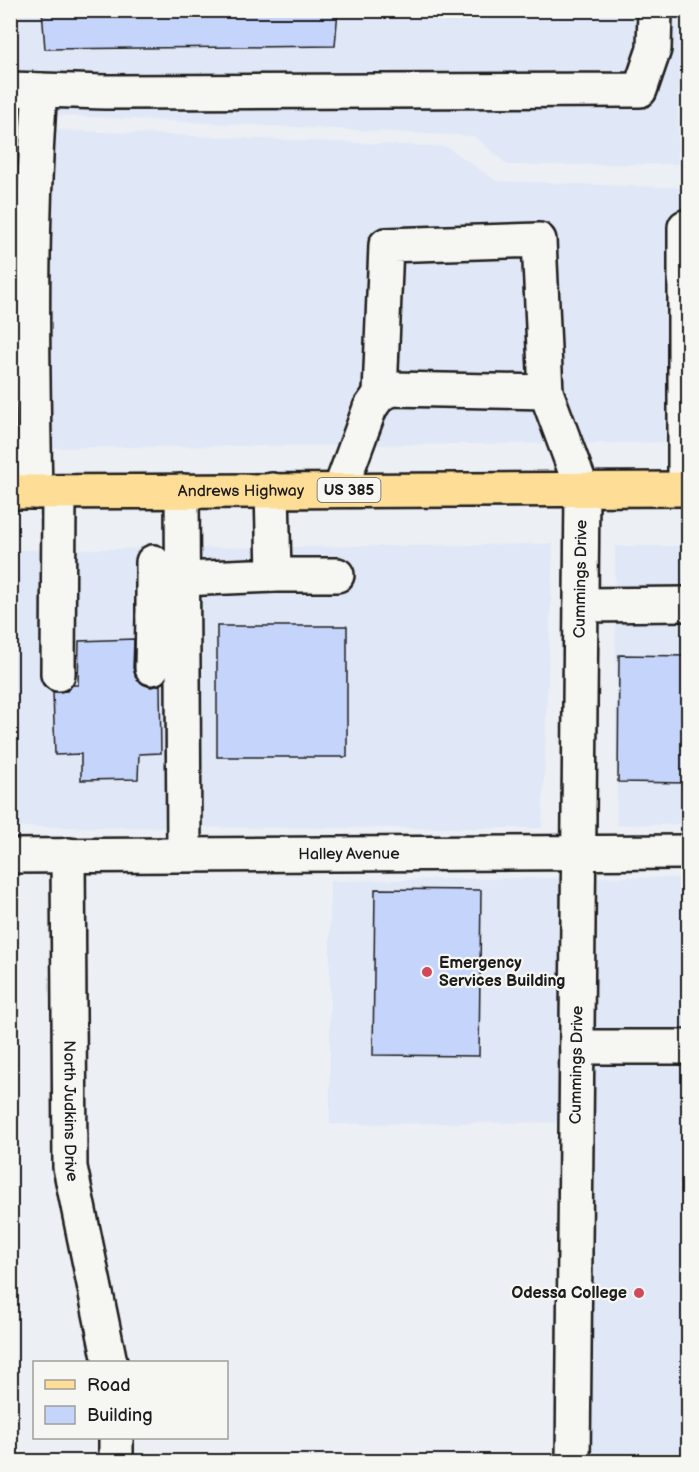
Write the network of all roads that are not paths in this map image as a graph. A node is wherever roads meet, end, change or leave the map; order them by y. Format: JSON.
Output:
{"nodes":[{"id":1,"x":655,"y":10,"type":"edge"},
{"id":2,"x":25,"y":90,"type":"edge"},
{"id":3,"x":688,"y":227,"type":"edge"},
{"id":4,"x":546,"y":392,"type":"junction"},
{"id":5,"x":380,"y":394,"type":"junction"},
{"id":6,"x":22,"y":411,"type":"edge"},
{"id":7,"x":582,"y":489,"type":"junction"},
{"id":8,"x":687,"y":489,"type":"edge"},
{"id":9,"x":272,"y":490,"type":"junction"},
{"id":10,"x":340,"y":490,"type":"junction"},
{"id":11,"x":182,"y":491,"type":"junction"},
{"id":12,"x":35,"y":492,"type":"edge"},
{"id":13,"x":153,"y":562,"type":"dead end"},
{"id":14,"x":274,"y":575,"type":"junction"},
{"id":15,"x":337,"y":575,"type":"dead end"},
{"id":16,"x":182,"y":579,"type":"junction"},
{"id":17,"x":688,"y":604,"type":"edge"},
{"id":18,"x":581,"y":605,"type":"junction"},
{"id":19,"x":167,"y":616,"type":"junction"},
{"id":20,"x":152,"y":668,"type":"dead end"},
{"id":21,"x":58,"y":674,"type":"dead end"},
{"id":22,"x":579,"y":852,"type":"junction"},
{"id":23,"x":688,"y":852,"type":"edge"},
{"id":24,"x":184,"y":854,"type":"junction"},
{"id":25,"x":68,"y":855,"type":"junction"},
{"id":26,"x":10,"y":856,"type":"edge"},
{"id":27,"x":577,"y":1047,"type":"junction"},
{"id":28,"x":688,"y":1047,"type":"edge"},
{"id":29,"x":110,"y":1361,"type":"edge"},
{"id":30,"x":116,"y":1439,"type":"edge"},
{"id":31,"x":116,"y":1461,"type":"edge"},
{"id":32,"x":573,"y":1461,"type":"edge"}],
"edges":[{"from":1,"to":2,"type":"street"},
{"from":2,"to":6,"type":"street"},
{"from":3,"to":8,"type":"street"},
{"from":4,"to":5,"type":"street"},
{"from":4,"to":5,"type":"street"},
{"from":4,"to":7,"type":"street"},
{"from":5,"to":10,"type":"street"},
{"from":6,"to":12,"type":"street"},
{"from":7,"to":8,"type":"main road","name":"Andrews Highway","number":"US 385"},
{"from":7,"to":10,"type":"main road","name":"Andrews Highway","number":"US 385"},
{"from":7,"to":18,"type":"street","name":"Cummings Drive"},
{"from":9,"to":10,"type":"main road","name":"Andrews Highway","number":"US 385"},
{"from":9,"to":11,"type":"main road","name":"Andrews Highway","number":"US 385"},
{"from":9,"to":14,"type":"street"},
{"from":11,"to":12,"type":"main road","name":"Andrews Highway","number":"US 385"},
{"from":11,"to":16,"type":"street"},
{"from":12,"to":21,"type":"street"},
{"from":13,"to":19,"type":"street"},
{"from":14,"to":15,"type":"street"},
{"from":14,"to":16,"type":"street"},
{"from":16,"to":19,"type":"street"},
{"from":17,"to":18,"type":"street"},
{"from":18,"to":22,"type":"street","name":"Cummings Drive"},
{"from":19,"to":20,"type":"street"},
{"from":19,"to":24,"type":"street"},
{"from":22,"to":23,"type":"street","name":"Halley Avenue"},
{"from":22,"to":24,"type":"street","name":"Halley Avenue"},
{"from":22,"to":27,"type":"street","name":"Cummings Drive"},
{"from":24,"to":25,"type":"street","name":"Halley Avenue"},
{"from":25,"to":26,"type":"street","name":"Halley Avenue"},
{"from":25,"to":29,"type":"street","name":"North Judkins Drive"},
{"from":27,"to":28,"type":"street"},
{"from":27,"to":32,"type":"street","name":"Cummings Drive"},
{"from":30,"to":31,"type":"street"}]}
